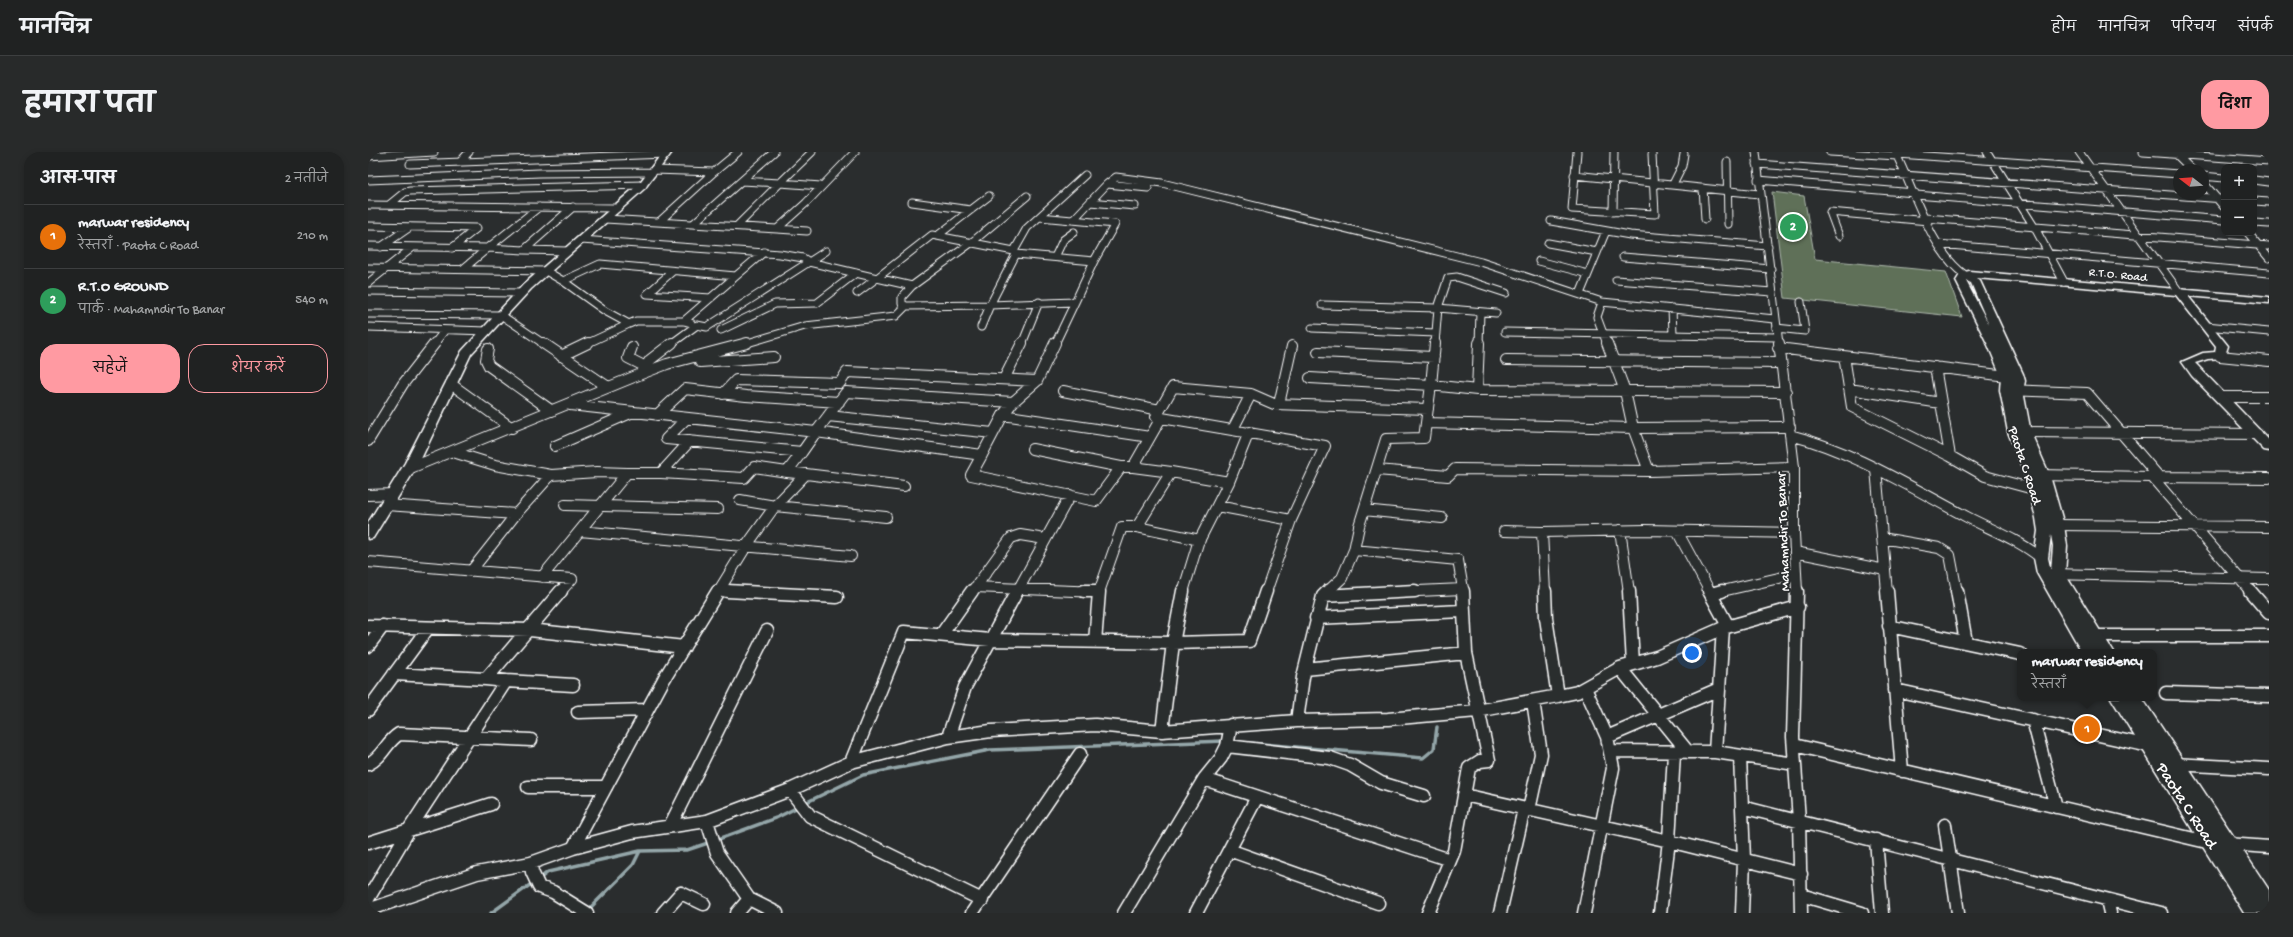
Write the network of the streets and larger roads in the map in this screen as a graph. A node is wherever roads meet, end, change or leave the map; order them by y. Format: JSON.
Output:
{"nodes":[{"id":1,"x":434,"y":152,"type":"edge"},
{"id":2,"x":469,"y":152,"type":"edge"},
{"id":3,"x":517,"y":152,"type":"edge"},
{"id":4,"x":738,"y":152,"type":"edge"},
{"id":5,"x":763,"y":152,"type":"edge"},
{"id":6,"x":773,"y":152,"type":"edge"},
{"id":7,"x":812,"y":152,"type":"edge"},
{"id":8,"x":855,"y":152,"type":"edge"},
{"id":9,"x":1577,"y":152,"type":"edge"},
{"id":10,"x":1614,"y":152,"type":"edge"},
{"id":11,"x":1756,"y":152,"type":"edge"},
{"id":12,"x":1830,"y":152,"type":"edge"},
{"id":13,"x":1987,"y":152,"type":"edge"},
{"id":14,"x":2079,"y":152,"type":"edge"},
{"id":15,"x":2143,"y":152,"type":"edge"},
{"id":16,"x":667,"y":153,"type":"edge"},
{"id":17,"x":2175,"y":153,"type":"edge"},
{"id":18,"x":1652,"y":154,"type":"dead end"},
{"id":19,"x":1684,"y":154,"type":"dead end"},
{"id":20,"x":1898,"y":154,"type":"edge"},
{"id":21,"x":368,"y":156,"type":"edge"},
{"id":22,"x":2269,"y":160,"type":"edge"},
{"id":23,"x":508,"y":161,"type":"junction"},
{"id":24,"x":1992,"y":161,"type":"junction"},
{"id":25,"x":460,"y":162,"type":"junction"},
{"id":26,"x":1727,"y":162,"type":"dead end"},
{"id":27,"x":410,"y":164,"type":"dead end"},
{"id":28,"x":1757,"y":164,"type":"junction"},
{"id":29,"x":2186,"y":164,"type":"edge"},
{"id":30,"x":2092,"y":168,"type":"junction"},
{"id":31,"x":654,"y":171,"type":"junction"},
{"id":32,"x":714,"y":172,"type":"junction"},
{"id":33,"x":496,"y":174,"type":"junction"},
{"id":34,"x":1906,"y":174,"type":"junction"},
{"id":35,"x":2173,"y":174,"type":"edge"},
{"id":36,"x":1085,"y":175,"type":"dead end"},
{"id":37,"x":1574,"y":175,"type":"junction"},
{"id":38,"x":2209,"y":177,"type":"edge"},
{"id":39,"x":2221,"y":178,"type":"edge"},
{"id":40,"x":1614,"y":179,"type":"junction"},
{"id":41,"x":368,"y":180,"type":"edge"},
{"id":42,"x":1758,"y":180,"type":"junction"},
{"id":43,"x":2257,"y":180,"type":"edge"},
{"id":44,"x":742,"y":181,"type":"junction"},
{"id":45,"x":2004,"y":181,"type":"junction"},
{"id":46,"x":1654,"y":182,"type":"junction"},
{"id":47,"x":2269,"y":182,"type":"edge"},
{"id":48,"x":780,"y":183,"type":"junction"},
{"id":49,"x":1107,"y":184,"type":"junction"},
{"id":50,"x":1672,"y":184,"type":"junction"},
{"id":51,"x":643,"y":185,"type":"junction"},
{"id":52,"x":821,"y":186,"type":"junction"},
{"id":53,"x":1148,"y":188,"type":"dead end"},
{"id":54,"x":1703,"y":188,"type":"junction"},
{"id":55,"x":2106,"y":189,"type":"junction"},
{"id":56,"x":2209,"y":190,"type":"edge"},
{"id":57,"x":1728,"y":191,"type":"junction"},
{"id":58,"x":1759,"y":194,"type":"junction"},
{"id":59,"x":1916,"y":194,"type":"junction"},
{"id":60,"x":989,"y":196,"type":"dead end"},
{"id":61,"x":1026,"y":196,"type":"dead end"},
{"id":62,"x":477,"y":198,"type":"junction"},
{"id":63,"x":2215,"y":198,"type":"junction"},
{"id":64,"x":2221,"y":198,"type":"edge"},
{"id":65,"x":2257,"y":201,"type":"edge"},
{"id":66,"x":912,"y":202,"type":"dead end"},
{"id":67,"x":1090,"y":202,"type":"junction"},
{"id":68,"x":2269,"y":202,"type":"edge"},
{"id":69,"x":2017,"y":203,"type":"junction"},
{"id":70,"x":2221,"y":204,"type":"edge"},
{"id":71,"x":368,"y":205,"type":"edge"},
{"id":72,"x":389,"y":206,"type":"junction"},
{"id":73,"x":1135,"y":206,"type":"dead end"},
{"id":74,"x":539,"y":207,"type":"junction"},
{"id":75,"x":573,"y":207,"type":"junction"},
{"id":76,"x":617,"y":208,"type":"junction"},
{"id":77,"x":971,"y":210,"type":"junction"},
{"id":78,"x":1613,"y":212,"type":"junction"},
{"id":79,"x":2121,"y":212,"type":"junction"},
{"id":80,"x":1040,"y":217,"type":"junction"},
{"id":81,"x":605,"y":219,"type":"junction"},
{"id":82,"x":1704,"y":219,"type":"dead end"},
{"id":83,"x":1073,"y":220,"type":"junction"},
{"id":84,"x":1927,"y":220,"type":"junction"},
{"id":85,"x":2221,"y":220,"type":"edge"},
{"id":86,"x":660,"y":221,"type":"junction"},
{"id":87,"x":1552,"y":222,"type":"dead end"},
{"id":88,"x":694,"y":223,"type":"junction"},
{"id":89,"x":2257,"y":223,"type":"edge"},
{"id":90,"x":1728,"y":224,"type":"dead end"},
{"id":91,"x":2269,"y":224,"type":"edge"},
{"id":92,"x":368,"y":226,"type":"edge"},
{"id":93,"x":737,"y":226,"type":"junction"},
{"id":94,"x":410,"y":227,"type":"junction"},
{"id":95,"x":2035,"y":228,"type":"junction"},
{"id":96,"x":777,"y":229,"type":"junction"},
{"id":97,"x":807,"y":231,"type":"dead end"},
{"id":98,"x":1606,"y":231,"type":"junction"},
{"id":99,"x":1074,"y":232,"type":"dead end"},
{"id":100,"x":937,"y":236,"type":"junction"},
{"id":101,"x":1839,"y":236,"type":"dead end"},
{"id":102,"x":2250,"y":236,"type":"edge"},
{"id":103,"x":2140,"y":237,"type":"junction"},
{"id":104,"x":581,"y":240,"type":"junction"},
{"id":105,"x":971,"y":243,"type":"junction"},
{"id":106,"x":1548,"y":243,"type":"dead end"},
{"id":107,"x":1938,"y":244,"type":"junction"},
{"id":108,"x":2258,"y":245,"type":"junction"},
{"id":109,"x":368,"y":246,"type":"edge"},
{"id":110,"x":1768,"y":246,"type":"junction"},
{"id":111,"x":2269,"y":246,"type":"edge"},
{"id":112,"x":381,"y":247,"type":"junction"},
{"id":113,"x":412,"y":248,"type":"junction"},
{"id":114,"x":452,"y":248,"type":"junction"},
{"id":115,"x":488,"y":248,"type":"junction"},
{"id":116,"x":524,"y":250,"type":"junction"},
{"id":117,"x":568,"y":251,"type":"junction"},
{"id":118,"x":826,"y":251,"type":"dead end"},
{"id":119,"x":764,"y":252,"type":"junction"},
{"id":120,"x":1597,"y":252,"type":"junction"},
{"id":121,"x":1015,"y":253,"type":"junction"},
{"id":122,"x":2049,"y":254,"type":"junction"},
{"id":123,"x":1055,"y":257,"type":"junction"},
{"id":124,"x":1623,"y":257,"type":"dead end"},
{"id":125,"x":2269,"y":258,"type":"edge"},
{"id":126,"x":1094,"y":261,"type":"junction"},
{"id":127,"x":1539,"y":261,"type":"dead end"},
{"id":128,"x":809,"y":262,"type":"junction"},
{"id":129,"x":2160,"y":263,"type":"junction"},
{"id":130,"x":368,"y":268,"type":"edge"},
{"id":131,"x":386,"y":268,"type":"junction"},
{"id":132,"x":1771,"y":269,"type":"junction"},
{"id":133,"x":464,"y":270,"type":"junction"},
{"id":134,"x":546,"y":271,"type":"junction"},
{"id":135,"x":673,"y":271,"type":"junction"},
{"id":136,"x":856,"y":273,"type":"junction"},
{"id":137,"x":2269,"y":273,"type":"edge"},
{"id":138,"x":1588,"y":274,"type":"junction"},
{"id":139,"x":736,"y":276,"type":"junction"},
{"id":140,"x":1965,"y":276,"type":"junction"},
{"id":141,"x":877,"y":278,"type":"junction"},
{"id":142,"x":1616,"y":280,"type":"dead end"},
{"id":143,"x":563,"y":281,"type":"junction"},
{"id":144,"x":2064,"y":282,"type":"junction"},
{"id":145,"x":368,"y":283,"type":"edge"},
{"id":146,"x":912,"y":286,"type":"junction"},
{"id":147,"x":368,"y":290,"type":"edge"},
{"id":148,"x":1772,"y":292,"type":"junction"},
{"id":149,"x":521,"y":293,"type":"junction"},
{"id":150,"x":858,"y":293,"type":"dead end"},
{"id":151,"x":1506,"y":293,"type":"dead end"},
{"id":152,"x":2180,"y":293,"type":"junction"},
{"id":153,"x":1580,"y":294,"type":"junction"},
{"id":154,"x":711,"y":298,"type":"junction"},
{"id":155,"x":2269,"y":300,"type":"edge"},
{"id":156,"x":1039,"y":302,"type":"junction"},
{"id":157,"x":1075,"y":302,"type":"junction"},
{"id":158,"x":1602,"y":302,"type":"junction"},
{"id":159,"x":1801,"y":302,"type":"dead end"},
{"id":160,"x":990,"y":304,"type":"junction"},
{"id":161,"x":1322,"y":305,"type":"dead end"},
{"id":162,"x":906,"y":306,"type":"junction"},
{"id":163,"x":1438,"y":308,"type":"junction"},
{"id":164,"x":1672,"y":308,"type":"junction"},
{"id":165,"x":1480,"y":312,"type":"junction"},
{"id":166,"x":1496,"y":313,"type":"dead end"},
{"id":167,"x":368,"y":314,"type":"edge"},
{"id":168,"x":501,"y":315,"type":"junction"},
{"id":169,"x":684,"y":321,"type":"junction"},
{"id":170,"x":630,"y":324,"type":"junction"},
{"id":171,"x":697,"y":325,"type":"junction"},
{"id":172,"x":2206,"y":326,"type":"junction"},
{"id":173,"x":368,"y":327,"type":"edge"},
{"id":174,"x":981,"y":327,"type":"dead end"},
{"id":175,"x":1312,"y":328,"type":"dead end"},
{"id":176,"x":1776,"y":328,"type":"junction"},
{"id":177,"x":445,"y":330,"type":"junction"},
{"id":178,"x":721,"y":330,"type":"dead end"},
{"id":179,"x":486,"y":331,"type":"junction"},
{"id":180,"x":1505,"y":332,"type":"dead end"},
{"id":181,"x":2269,"y":332,"type":"edge"},
{"id":182,"x":1436,"y":333,"type":"junction"},
{"id":183,"x":1603,"y":333,"type":"junction"},
{"id":184,"x":1673,"y":334,"type":"junction"},
{"id":185,"x":1292,"y":346,"type":"dead end"},
{"id":186,"x":632,"y":347,"type":"dead end"},
{"id":187,"x":1778,"y":348,"type":"junction"},
{"id":188,"x":488,"y":349,"type":"dead end"},
{"id":189,"x":1318,"y":352,"type":"dead end"},
{"id":190,"x":561,"y":356,"type":"junction"},
{"id":191,"x":1844,"y":356,"type":"junction"},
{"id":192,"x":2220,"y":356,"type":"junction"},
{"id":193,"x":774,"y":357,"type":"dead end"},
{"id":194,"x":1434,"y":357,"type":"junction"},
{"id":195,"x":1506,"y":360,"type":"dead end"},
{"id":196,"x":1613,"y":361,"type":"junction"},
{"id":197,"x":2269,"y":361,"type":"edge"},
{"id":198,"x":676,"y":362,"type":"junction"},
{"id":199,"x":1780,"y":363,"type":"junction"},
{"id":200,"x":1935,"y":367,"type":"junction"},
{"id":201,"x":643,"y":371,"type":"junction"},
{"id":202,"x":2007,"y":376,"type":"junction"},
{"id":203,"x":1310,"y":378,"type":"dead end"},
{"id":204,"x":1004,"y":379,"type":"junction"},
{"id":205,"x":1037,"y":381,"type":"junction"},
{"id":206,"x":451,"y":384,"type":"junction"},
{"id":207,"x":1431,"y":385,"type":"junction"},
{"id":208,"x":608,"y":387,"type":"junction"},
{"id":209,"x":1477,"y":390,"type":"junction"},
{"id":210,"x":1849,"y":390,"type":"junction"},
{"id":211,"x":2012,"y":390,"type":"junction"},
{"id":212,"x":1063,"y":391,"type":"dead end"},
{"id":213,"x":1624,"y":391,"type":"junction"},
{"id":214,"x":1786,"y":392,"type":"junction"},
{"id":215,"x":723,"y":394,"type":"junction"},
{"id":216,"x":1251,"y":394,"type":"junction"},
{"id":217,"x":2220,"y":397,"type":"junction"},
{"id":218,"x":2269,"y":397,"type":"edge"},
{"id":219,"x":839,"y":402,"type":"junction"},
{"id":220,"x":1013,"y":402,"type":"junction"},
{"id":221,"x":568,"y":404,"type":"junction"},
{"id":222,"x":1279,"y":404,"type":"junction"},
{"id":223,"x":1941,"y":404,"type":"junction"},
{"id":224,"x":1428,"y":409,"type":"junction"},
{"id":225,"x":552,"y":411,"type":"junction"},
{"id":226,"x":633,"y":412,"type":"junction"},
{"id":227,"x":1161,"y":414,"type":"junction"},
{"id":228,"x":657,"y":415,"type":"junction"},
{"id":229,"x":1003,"y":415,"type":"junction"},
{"id":230,"x":828,"y":416,"type":"junction"},
{"id":231,"x":687,"y":418,"type":"junction"},
{"id":232,"x":1426,"y":423,"type":"junction"},
{"id":233,"x":512,"y":428,"type":"junction"},
{"id":234,"x":1633,"y":428,"type":"junction"},
{"id":235,"x":1234,"y":429,"type":"junction"},
{"id":236,"x":1790,"y":431,"type":"junction"},
{"id":237,"x":816,"y":432,"type":"junction"},
{"id":238,"x":1249,"y":432,"type":"junction"},
{"id":239,"x":2020,"y":432,"type":"junction"},
{"id":240,"x":2121,"y":433,"type":"junction"},
{"id":241,"x":993,"y":434,"type":"junction"},
{"id":242,"x":1150,"y":437,"type":"junction"},
{"id":243,"x":2262,"y":437,"type":"edge"},
{"id":244,"x":690,"y":441,"type":"junction"},
{"id":245,"x":368,"y":442,"type":"edge"},
{"id":246,"x":555,"y":446,"type":"dead end"},
{"id":247,"x":2269,"y":447,"type":"edge"},
{"id":248,"x":1032,"y":449,"type":"dead end"},
{"id":249,"x":453,"y":452,"type":"junction"},
{"id":250,"x":802,"y":452,"type":"junction"},
{"id":251,"x":982,"y":454,"type":"junction"},
{"id":252,"x":1950,"y":456,"type":"junction"},
{"id":253,"x":1121,"y":467,"type":"junction"},
{"id":254,"x":1133,"y":467,"type":"junction"},
{"id":255,"x":1794,"y":467,"type":"junction"},
{"id":256,"x":408,"y":469,"type":"junction"},
{"id":257,"x":1876,"y":469,"type":"junction"},
{"id":258,"x":1377,"y":470,"type":"junction"},
{"id":259,"x":1649,"y":471,"type":"junction"},
{"id":260,"x":787,"y":472,"type":"junction"},
{"id":261,"x":1171,"y":472,"type":"junction"},
{"id":262,"x":661,"y":473,"type":"junction"},
{"id":263,"x":627,"y":474,"type":"junction"},
{"id":264,"x":806,"y":474,"type":"junction"},
{"id":265,"x":551,"y":475,"type":"junction"},
{"id":266,"x":2038,"y":476,"type":"junction"},
{"id":267,"x":2155,"y":477,"type":"junction"},
{"id":268,"x":2269,"y":478,"type":"edge"},
{"id":269,"x":1229,"y":482,"type":"junction"},
{"id":270,"x":904,"y":486,"type":"dead end"},
{"id":271,"x":2037,"y":490,"type":"junction"},
{"id":272,"x":368,"y":494,"type":"edge"},
{"id":273,"x":393,"y":494,"type":"junction"},
{"id":274,"x":1070,"y":495,"type":"junction"},
{"id":275,"x":740,"y":500,"type":"dead end"},
{"id":276,"x":386,"y":505,"type":"junction"},
{"id":277,"x":565,"y":505,"type":"dead end"},
{"id":278,"x":602,"y":506,"type":"junction"},
{"id":279,"x":775,"y":506,"type":"junction"},
{"id":280,"x":1217,"y":506,"type":"junction"},
{"id":281,"x":718,"y":509,"type":"dead end"},
{"id":282,"x":1364,"y":510,"type":"junction"},
{"id":283,"x":516,"y":514,"type":"junction"},
{"id":284,"x":886,"y":517,"type":"dead end"},
{"id":285,"x":1442,"y":518,"type":"dead end"},
{"id":286,"x":1291,"y":520,"type":"junction"},
{"id":287,"x":2057,"y":524,"type":"junction"},
{"id":288,"x":2196,"y":526,"type":"junction"},
{"id":289,"x":1137,"y":527,"type":"junction"},
{"id":290,"x":2269,"y":527,"type":"edge"},
{"id":291,"x":1620,"y":530,"type":"junction"},
{"id":292,"x":1677,"y":530,"type":"junction"},
{"id":293,"x":580,"y":531,"type":"junction"},
{"id":294,"x":1504,"y":531,"type":"dead end"},
{"id":295,"x":1542,"y":532,"type":"junction"},
{"id":296,"x":1794,"y":533,"type":"junction"},
{"id":297,"x":368,"y":534,"type":"edge"},
{"id":298,"x":1882,"y":538,"type":"junction"},
{"id":299,"x":1045,"y":539,"type":"junction"},
{"id":300,"x":1200,"y":540,"type":"junction"},
{"id":301,"x":747,"y":546,"type":"junction"},
{"id":302,"x":1354,"y":550,"type":"junction"},
{"id":303,"x":1795,"y":552,"type":"junction"},
{"id":304,"x":851,"y":556,"type":"dead end"},
{"id":305,"x":2041,"y":558,"type":"junction"},
{"id":306,"x":368,"y":562,"type":"edge"},
{"id":307,"x":471,"y":570,"type":"junction"},
{"id":308,"x":1885,"y":570,"type":"junction"},
{"id":309,"x":1796,"y":574,"type":"junction"},
{"id":310,"x":2051,"y":574,"type":"junction"},
{"id":311,"x":542,"y":577,"type":"junction"},
{"id":312,"x":2240,"y":579,"type":"junction"},
{"id":313,"x":2269,"y":579,"type":"edge"},
{"id":314,"x":975,"y":587,"type":"junction"},
{"id":315,"x":1463,"y":589,"type":"junction"},
{"id":316,"x":1018,"y":590,"type":"junction"},
{"id":317,"x":719,"y":591,"type":"junction"},
{"id":318,"x":1099,"y":592,"type":"junction"},
{"id":319,"x":1711,"y":594,"type":"junction"},
{"id":320,"x":1323,"y":596,"type":"junction"},
{"id":321,"x":837,"y":597,"type":"dead end"},
{"id":322,"x":1798,"y":607,"type":"junction"},
{"id":323,"x":1462,"y":611,"type":"junction"},
{"id":324,"x":2269,"y":613,"type":"edge"},
{"id":325,"x":1316,"y":618,"type":"junction"},
{"id":326,"x":368,"y":626,"type":"edge"},
{"id":327,"x":383,"y":626,"type":"junction"},
{"id":328,"x":1890,"y":626,"type":"junction"},
{"id":329,"x":1726,"y":627,"type":"junction"},
{"id":330,"x":428,"y":628,"type":"junction"},
{"id":331,"x":530,"y":630,"type":"junction"},
{"id":332,"x":767,"y":631,"type":"dead end"},
{"id":333,"x":941,"y":635,"type":"junction"},
{"id":334,"x":2080,"y":636,"type":"junction"},
{"id":335,"x":2094,"y":636,"type":"junction"},
{"id":336,"x":2269,"y":636,"type":"edge"},
{"id":337,"x":990,"y":640,"type":"junction"},
{"id":338,"x":1094,"y":642,"type":"junction"},
{"id":339,"x":1966,"y":642,"type":"junction"},
{"id":340,"x":1173,"y":643,"type":"junction"},
{"id":341,"x":368,"y":646,"type":"edge"},
{"id":342,"x":684,"y":647,"type":"junction"},
{"id":343,"x":2088,"y":649,"type":"edge"},
{"id":344,"x":2102,"y":649,"type":"edge"},
{"id":345,"x":1466,"y":652,"type":"junction"},
{"id":346,"x":2017,"y":653,"type":"edge"},
{"id":347,"x":1633,"y":664,"type":"junction"},
{"id":348,"x":1620,"y":668,"type":"junction"},
{"id":349,"x":1305,"y":669,"type":"junction"},
{"id":350,"x":394,"y":674,"type":"junction"},
{"id":351,"x":486,"y":679,"type":"junction"},
{"id":352,"x":506,"y":681,"type":"junction"},
{"id":353,"x":573,"y":685,"type":"dead end"},
{"id":354,"x":1585,"y":688,"type":"junction"},
{"id":355,"x":1719,"y":689,"type":"junction"},
{"id":356,"x":1895,"y":690,"type":"junction"},
{"id":357,"x":2166,"y":693,"type":"dead end"},
{"id":358,"x":1558,"y":696,"type":"junction"},
{"id":359,"x":2269,"y":696,"type":"edge"},
{"id":360,"x":1533,"y":701,"type":"junction"},
{"id":361,"x":2121,"y":701,"type":"edge"},
{"id":362,"x":2135,"y":701,"type":"edge"},
{"id":363,"x":368,"y":710,"type":"edge"},
{"id":364,"x":648,"y":710,"type":"junction"},
{"id":365,"x":1477,"y":711,"type":"junction"},
{"id":366,"x":578,"y":712,"type":"dead end"},
{"id":367,"x":1660,"y":716,"type":"junction"},
{"id":368,"x":2033,"y":720,"type":"junction"},
{"id":369,"x":1297,"y":721,"type":"junction"},
{"id":370,"x":1231,"y":726,"type":"junction"},
{"id":371,"x":1162,"y":731,"type":"junction"},
{"id":372,"x":471,"y":736,"type":"junction"},
{"id":373,"x":948,"y":737,"type":"junction"},
{"id":374,"x":1607,"y":738,"type":"junction"},
{"id":375,"x":531,"y":740,"type":"dead end"},
{"id":376,"x":1227,"y":746,"type":"junction"},
{"id":377,"x":1794,"y":746,"type":"junction"},
{"id":378,"x":2149,"y":746,"type":"junction"},
{"id":379,"x":1611,"y":751,"type":"junction"},
{"id":380,"x":1688,"y":752,"type":"junction"},
{"id":381,"x":1715,"y":752,"type":"junction"},
{"id":382,"x":1674,"y":753,"type":"junction"},
{"id":383,"x":1080,"y":754,"type":"dead end"},
{"id":384,"x":1740,"y":756,"type":"junction"},
{"id":385,"x":851,"y":762,"type":"junction"},
{"id":386,"x":368,"y":764,"type":"edge"},
{"id":387,"x":1795,"y":764,"type":"junction"},
{"id":388,"x":2168,"y":764,"type":"junction"},
{"id":389,"x":2269,"y":768,"type":"edge"},
{"id":390,"x":1902,"y":771,"type":"junction"},
{"id":391,"x":1204,"y":779,"type":"junction"},
{"id":392,"x":606,"y":786,"type":"junction"},
{"id":393,"x":528,"y":787,"type":"dead end"},
{"id":394,"x":794,"y":795,"type":"junction"},
{"id":395,"x":1464,"y":795,"type":"junction"},
{"id":396,"x":1257,"y":796,"type":"junction"},
{"id":397,"x":1424,"y":796,"type":"dead end"},
{"id":398,"x":491,"y":804,"type":"dead end"},
{"id":399,"x":1742,"y":807,"type":"junction"},
{"id":400,"x":2056,"y":807,"type":"junction"},
{"id":401,"x":1527,"y":809,"type":"junction"},
{"id":402,"x":1799,"y":820,"type":"junction"},
{"id":403,"x":707,"y":821,"type":"junction"},
{"id":404,"x":1946,"y":825,"type":"dead end"},
{"id":405,"x":670,"y":826,"type":"junction"},
{"id":406,"x":1603,"y":826,"type":"junction"},
{"id":407,"x":410,"y":828,"type":"junction"},
{"id":408,"x":1876,"y":840,"type":"junction"},
{"id":409,"x":1669,"y":841,"type":"junction"},
{"id":410,"x":368,"y":843,"type":"edge"},
{"id":411,"x":2220,"y":844,"type":"junction"},
{"id":412,"x":2269,"y":847,"type":"edge"},
{"id":413,"x":573,"y":848,"type":"junction"},
{"id":414,"x":1229,"y":850,"type":"junction"},
{"id":415,"x":1950,"y":859,"type":"junction"},
{"id":416,"x":1450,"y":860,"type":"junction"},
{"id":417,"x":1744,"y":860,"type":"junction"},
{"id":418,"x":532,"y":867,"type":"junction"},
{"id":419,"x":1801,"y":874,"type":"junction"},
{"id":420,"x":1801,"y":895,"type":"junction"},
{"id":421,"x":368,"y":898,"type":"edge"},
{"id":422,"x":749,"y":899,"type":"junction"},
{"id":423,"x":982,"y":900,"type":"junction"},
{"id":424,"x":1378,"y":903,"type":"dead end"},
{"id":425,"x":704,"y":904,"type":"dead end"},
{"id":426,"x":2108,"y":906,"type":"edge"},
{"id":427,"x":2269,"y":907,"type":"edge"},
{"id":428,"x":368,"y":910,"type":"edge"},
{"id":429,"x":585,"y":912,"type":"edge"},
{"id":430,"x":663,"y":913,"type":"edge"},
{"id":431,"x":737,"y":913,"type":"edge"},
{"id":432,"x":777,"y":913,"type":"edge"},
{"id":433,"x":972,"y":913,"type":"edge"},
{"id":434,"x":1124,"y":913,"type":"edge"},
{"id":435,"x":1196,"y":913,"type":"edge"},
{"id":436,"x":1428,"y":913,"type":"edge"},
{"id":437,"x":1500,"y":913,"type":"edge"},
{"id":438,"x":1584,"y":913,"type":"edge"},
{"id":439,"x":1660,"y":913,"type":"edge"},
{"id":440,"x":1742,"y":913,"type":"edge"},
{"id":441,"x":1801,"y":913,"type":"edge"},
{"id":442,"x":1862,"y":913,"type":"edge"},
{"id":443,"x":1882,"y":913,"type":"edge"},
{"id":444,"x":1958,"y":913,"type":"edge"},
{"id":445,"x":2161,"y":913,"type":"edge"},
{"id":446,"x":2255,"y":913,"type":"edge"}],
"edges":[{"from":1,"to":21,"type":"street"},
{"from":2,"to":25,"type":"street"},
{"from":3,"to":23,"type":"street"},
{"from":4,"to":32,"type":"street"},
{"from":5,"to":6,"type":"street"},
{"from":6,"to":44,"type":"street"},
{"from":7,"to":48,"type":"street"},
{"from":8,"to":52,"type":"street"},
{"from":9,"to":37,"type":"street"},
{"from":10,"to":40,"type":"street"},
{"from":11,"to":28,"type":"street","name":"Mahamndir To Banar"},
{"from":12,"to":20,"type":"street"},
{"from":13,"to":24,"type":"street"},
{"from":14,"to":30,"type":"street"},
{"from":15,"to":17,"type":"street"},
{"from":16,"to":23,"type":"street"},
{"from":16,"to":31,"type":"street"},
{"from":17,"to":22,"type":"street"},
{"from":17,"to":29,"type":"street"},
{"from":18,"to":46,"type":"street"},
{"from":19,"to":50,"type":"street"},
{"from":20,"to":24,"type":"street"},
{"from":20,"to":34,"type":"street"},
{"from":23,"to":25,"type":"street"},
{"from":24,"to":30,"type":"street"},
{"from":24,"to":45,"type":"street"},
{"from":25,"to":27,"type":"street"},
{"from":26,"to":57,"type":"street"},
{"from":28,"to":34,"type":"street"},
{"from":28,"to":42,"type":"street","name":"Mahamndir To Banar"},
{"from":30,"to":35,"type":"street"},
{"from":30,"to":55,"type":"street"},
{"from":31,"to":32,"type":"street"},
{"from":31,"to":33,"type":"street"},
{"from":31,"to":51,"type":"street"},
{"from":32,"to":86,"type":"street"},
{"from":33,"to":41,"type":"street"},
{"from":33,"to":62,"type":"street"},
{"from":34,"to":45,"type":"street"},
{"from":34,"to":59,"type":"street"},
{"from":36,"to":80,"type":"street"},
{"from":37,"to":40,"type":"street"},
{"from":37,"to":78,"type":"street"},
{"from":38,"to":39,"type":"street"},
{"from":40,"to":46,"type":"street"},
{"from":40,"to":78,"type":"street"},
{"from":42,"to":58,"type":"street","name":"Mahamndir To Banar"},
{"from":42,"to":59,"type":"street"},
{"from":43,"to":47,"type":"street"},
{"from":44,"to":48,"type":"street"},
{"from":44,"to":88,"type":"street"},
{"from":45,"to":55,"type":"street"},
{"from":45,"to":69,"type":"street"},
{"from":46,"to":50,"type":"street"},
{"from":46,"to":78,"type":"street"},
{"from":48,"to":52,"type":"street"},
{"from":48,"to":93,"type":"street"},
{"from":49,"to":53,"type":"street"},
{"from":49,"to":67,"type":"street"},
{"from":49,"to":153,"type":"street"},
{"from":50,"to":54,"type":"street"},
{"from":51,"to":62,"type":"street"},
{"from":51,"to":76,"type":"street"},
{"from":52,"to":96,"type":"street"},
{"from":54,"to":57,"type":"street"},
{"from":54,"to":82,"type":"street"},
{"from":55,"to":63,"type":"street"},
{"from":55,"to":79,"type":"street"},
{"from":56,"to":63,"type":"street"},
{"from":57,"to":58,"type":"street"},
{"from":57,"to":90,"type":"street"},
{"from":58,"to":110,"type":"street","name":"Mahamndir To Banar"},
{"from":59,"to":69,"type":"street"},
{"from":59,"to":84,"type":"street"},
{"from":60,"to":77,"type":"street"},
{"from":61,"to":105,"type":"street"},
{"from":62,"to":72,"type":"street"},
{"from":62,"to":72,"type":"street"},
{"from":62,"to":74,"type":"street"},
{"from":63,"to":64,"type":"street"},
{"from":63,"to":70,"type":"street"},
{"from":65,"to":68,"type":"street"},
{"from":66,"to":77,"type":"street"},
{"from":67,"to":73,"type":"street"},
{"from":67,"to":83,"type":"street"},
{"from":69,"to":79,"type":"street"},
{"from":69,"to":95,"type":"street"},
{"from":71,"to":72,"type":"street"},
{"from":74,"to":75,"type":"street"},
{"from":74,"to":115,"type":"street"},
{"from":75,"to":76,"type":"street"},
{"from":75,"to":116,"type":"street"},
{"from":76,"to":81,"type":"street"},
{"from":77,"to":100,"type":"street"},
{"from":79,"to":85,"type":"street"},
{"from":79,"to":103,"type":"street"},
{"from":80,"to":83,"type":"street"},
{"from":80,"to":121,"type":"street"},
{"from":81,"to":86,"type":"street"},
{"from":81,"to":104,"type":"street"},
{"from":83,"to":126,"type":"street"},
{"from":84,"to":95,"type":"street"},
{"from":84,"to":101,"type":"street"},
{"from":84,"to":107,"type":"street"},
{"from":86,"to":88,"type":"street"},
{"from":87,"to":98,"type":"street"},
{"from":88,"to":93,"type":"street"},
{"from":89,"to":91,"type":"street"},
{"from":92,"to":94,"type":"street"},
{"from":93,"to":96,"type":"street"},
{"from":94,"to":112,"type":"street"},
{"from":94,"to":114,"type":"street"},
{"from":95,"to":103,"type":"street"},
{"from":95,"to":122,"type":"street"},
{"from":96,"to":97,"type":"street"},
{"from":98,"to":110,"type":"street"},
{"from":98,"to":120,"type":"street"},
{"from":99,"to":123,"type":"street"},
{"from":100,"to":105,"type":"street"},
{"from":100,"to":141,"type":"street"},
{"from":102,"to":108,"type":"street"},
{"from":103,"to":108,"type":"street"},
{"from":103,"to":129,"type":"street"},
{"from":104,"to":117,"type":"street"},
{"from":104,"to":119,"type":"street"},
{"from":105,"to":121,"type":"street"},
{"from":105,"to":146,"type":"street"},
{"from":106,"to":120,"type":"street"},
{"from":107,"to":122,"type":"street"},
{"from":107,"to":140,"type":"street"},
{"from":108,"to":111,"type":"street"},
{"from":108,"to":125,"type":"street"},
{"from":109,"to":112,"type":"street"},
{"from":110,"to":132,"type":"street","name":"Mahamndir To Banar"},
{"from":112,"to":113,"type":"street"},
{"from":113,"to":114,"type":"street"},
{"from":113,"to":131,"type":"street"},
{"from":114,"to":115,"type":"street"},
{"from":115,"to":116,"type":"street"},
{"from":115,"to":133,"type":"street"},
{"from":116,"to":117,"type":"street"},
{"from":117,"to":134,"type":"street"},
{"from":118,"to":128,"type":"street"},
{"from":119,"to":128,"type":"street"},
{"from":119,"to":139,"type":"street"},
{"from":120,"to":138,"type":"street"},
{"from":121,"to":123,"type":"street"},
{"from":121,"to":160,"type":"street"},
{"from":122,"to":129,"type":"street"},
{"from":122,"to":144,"type":"street"},
{"from":123,"to":126,"type":"street"},
{"from":124,"to":132,"type":"street"},
{"from":126,"to":157,"type":"street"},
{"from":127,"to":138,"type":"street"},
{"from":128,"to":136,"type":"street"},
{"from":128,"to":171,"type":"street"},
{"from":129,"to":137,"type":"street"},
{"from":129,"to":152,"type":"street"},
{"from":130,"to":131,"type":"street"},
{"from":131,"to":133,"type":"street"},
{"from":131,"to":145,"type":"street"},
{"from":132,"to":148,"type":"street","name":"Mahamndir To Banar"},
{"from":133,"to":134,"type":"street"},
{"from":134,"to":143,"type":"street"},
{"from":134,"to":149,"type":"street"},
{"from":135,"to":139,"type":"street"},
{"from":135,"to":143,"type":"street"},
{"from":135,"to":154,"type":"street"},
{"from":136,"to":141,"type":"street"},
{"from":136,"to":178,"type":"street"},
{"from":138,"to":153,"type":"street"},
{"from":139,"to":154,"type":"street"},
{"from":140,"to":144,"type":"street","name":"R.T.O. Road"},
{"from":140,"to":202,"type":"street","name":"Paota C Road"},
{"from":140,"to":211,"type":"street"},
{"from":141,"to":146,"type":"street"},
{"from":141,"to":150,"type":"street"},
{"from":142,"to":148,"type":"street"},
{"from":143,"to":170,"type":"street"},
{"from":144,"to":152,"type":"street","name":"R.T.O. Road"},
{"from":146,"to":162,"type":"street"},
{"from":147,"to":149,"type":"street"},
{"from":148,"to":176,"type":"street","name":"Mahamndir To Banar"},
{"from":149,"to":168,"type":"street"},
{"from":151,"to":163,"type":"street"},
{"from":152,"to":155,"type":"street","name":"R.T.O. Road"},
{"from":152,"to":172,"type":"street"},
{"from":153,"to":158,"type":"street"},
{"from":154,"to":169,"type":"street"},
{"from":156,"to":157,"type":"street"},
{"from":156,"to":160,"type":"street"},
{"from":156,"to":204,"type":"street"},
{"from":157,"to":205,"type":"street"},
{"from":158,"to":164,"type":"street"},
{"from":158,"to":183,"type":"street"},
{"from":159,"to":176,"type":"street"},
{"from":160,"to":162,"type":"street"},
{"from":160,"to":174,"type":"street"},
{"from":161,"to":163,"type":"street"},
{"from":162,"to":198,"type":"street"},
{"from":163,"to":165,"type":"street"},
{"from":163,"to":182,"type":"street"},
{"from":164,"to":176,"type":"street"},
{"from":164,"to":184,"type":"street"},
{"from":165,"to":166,"type":"street"},
{"from":165,"to":209,"type":"street"},
{"from":167,"to":168,"type":"street"},
{"from":168,"to":179,"type":"street"},
{"from":168,"to":190,"type":"street"},
{"from":169,"to":170,"type":"street"},
{"from":169,"to":171,"type":"street"},
{"from":170,"to":190,"type":"street"},
{"from":171,"to":201,"type":"street"},
{"from":172,"to":181,"type":"street"},
{"from":172,"to":192,"type":"street"},
{"from":173,"to":177,"type":"street"},
{"from":175,"to":182,"type":"street"},
{"from":176,"to":184,"type":"street"},
{"from":176,"to":187,"type":"street","name":"Mahamndir To Banar"},
{"from":177,"to":179,"type":"street"},
{"from":177,"to":245,"type":"street"},
{"from":179,"to":206,"type":"street"},
{"from":180,"to":183,"type":"street"},
{"from":182,"to":194,"type":"street"},
{"from":183,"to":184,"type":"street"},
{"from":183,"to":196,"type":"street"},
{"from":185,"to":222,"type":"street"},
{"from":186,"to":201,"type":"street"},
{"from":187,"to":191,"type":"street"},
{"from":187,"to":199,"type":"street","name":"Mahamndir To Banar"},
{"from":188,"to":225,"type":"street"},
{"from":189,"to":194,"type":"street"},
{"from":190,"to":208,"type":"street"},
{"from":191,"to":200,"type":"street"},
{"from":191,"to":210,"type":"street"},
{"from":192,"to":197,"type":"street"},
{"from":192,"to":217,"type":"street"},
{"from":193,"to":198,"type":"street"},
{"from":194,"to":207,"type":"street"},
{"from":195,"to":196,"type":"street"},
{"from":196,"to":199,"type":"street"},
{"from":196,"to":213,"type":"street"},
{"from":198,"to":201,"type":"street"},
{"from":199,"to":214,"type":"street","name":"Mahamndir To Banar"},
{"from":200,"to":202,"type":"street"},
{"from":200,"to":223,"type":"street"},
{"from":201,"to":208,"type":"street"},
{"from":202,"to":211,"type":"street","name":"Paota C Road"},
{"from":203,"to":207,"type":"street"},
{"from":204,"to":205,"type":"street"},
{"from":204,"to":215,"type":"street"},
{"from":205,"to":220,"type":"street"},
{"from":206,"to":233,"type":"street"},
{"from":206,"to":256,"type":"street"},
{"from":207,"to":209,"type":"street"},
{"from":207,"to":224,"type":"street"},
{"from":208,"to":221,"type":"street"},
{"from":209,"to":213,"type":"street"},
{"from":210,"to":223,"type":"street"},
{"from":210,"to":252,"type":"street"},
{"from":211,"to":239,"type":"street","name":"Paota C Road"},
{"from":211,"to":240,"type":"street"},
{"from":212,"to":227,"type":"street"},
{"from":213,"to":214,"type":"street"},
{"from":213,"to":234,"type":"street"},
{"from":214,"to":236,"type":"street","name":"Mahamndir To Banar"},
{"from":215,"to":219,"type":"street"},
{"from":215,"to":228,"type":"street"},
{"from":216,"to":222,"type":"street"},
{"from":216,"to":227,"type":"street"},
{"from":216,"to":235,"type":"street"},
{"from":217,"to":218,"type":"street"},
{"from":217,"to":243,"type":"street"},
{"from":219,"to":220,"type":"street"},
{"from":219,"to":230,"type":"street"},
{"from":220,"to":229,"type":"street"},
{"from":221,"to":225,"type":"street"},
{"from":221,"to":226,"type":"street"},
{"from":222,"to":224,"type":"street"},
{"from":223,"to":252,"type":"street"},
{"from":224,"to":232,"type":"street"},
{"from":225,"to":233,"type":"street"},
{"from":226,"to":228,"type":"street"},
{"from":226,"to":246,"type":"street"},
{"from":227,"to":235,"type":"street"},
{"from":227,"to":242,"type":"street"},
{"from":228,"to":231,"type":"street"},
{"from":229,"to":241,"type":"street"},
{"from":229,"to":242,"type":"street"},
{"from":230,"to":237,"type":"street"},
{"from":230,"to":241,"type":"street"},
{"from":231,"to":237,"type":"street"},
{"from":231,"to":244,"type":"street"},
{"from":232,"to":234,"type":"street"},
{"from":232,"to":258,"type":"street"},
{"from":233,"to":249,"type":"street"},
{"from":234,"to":236,"type":"street"},
{"from":234,"to":259,"type":"street"},
{"from":235,"to":238,"type":"street"},
{"from":236,"to":255,"type":"street","name":"Mahamndir To Banar"},
{"from":236,"to":257,"type":"street"},
{"from":237,"to":250,"type":"street"},
{"from":237,"to":251,"type":"street"},
{"from":238,"to":269,"type":"street"},
{"from":238,"to":286,"type":"street"},
{"from":239,"to":240,"type":"street"},
{"from":239,"to":266,"type":"street","name":"Paota C Road"},
{"from":240,"to":243,"type":"street"},
{"from":240,"to":267,"type":"street"},
{"from":241,"to":251,"type":"street"},
{"from":242,"to":254,"type":"street"},
{"from":243,"to":247,"type":"street"},
{"from":244,"to":250,"type":"street"},
{"from":244,"to":262,"type":"street"},
{"from":248,"to":253,"type":"street"},
{"from":249,"to":256,"type":"street"},
{"from":249,"to":265,"type":"street"},
{"from":250,"to":260,"type":"street"},
{"from":251,"to":274,"type":"street"},
{"from":252,"to":271,"type":"street"},
{"from":253,"to":254,"type":"street"},
{"from":253,"to":274,"type":"street"},
{"from":254,"to":261,"type":"street"},
{"from":255,"to":259,"type":"street"},
{"from":255,"to":296,"type":"street","name":"Mahamndir To Banar"},
{"from":256,"to":273,"type":"street"},
{"from":257,"to":298,"type":"street"},
{"from":257,"to":305,"type":"street"},
{"from":258,"to":259,"type":"street"},
{"from":258,"to":282,"type":"street"},
{"from":260,"to":262,"type":"street"},
{"from":260,"to":264,"type":"street"},
{"from":261,"to":269,"type":"street"},
{"from":261,"to":289,"type":"street"},
{"from":262,"to":263,"type":"street"},
{"from":263,"to":265,"type":"street"},
{"from":263,"to":278,"type":"street"},
{"from":264,"to":270,"type":"street"},
{"from":264,"to":279,"type":"street"},
{"from":265,"to":283,"type":"street"},
{"from":266,"to":267,"type":"street"},
{"from":266,"to":271,"type":"street","name":"Paota C Road"},
{"from":266,"to":287,"type":"street"},
{"from":267,"to":268,"type":"street"},
{"from":267,"to":288,"type":"street"},
{"from":269,"to":280,"type":"street"},
{"from":271,"to":305,"type":"street","name":"Paota C Road"},
{"from":272,"to":273,"type":"street"},
{"from":273,"to":276,"type":"street"},
{"from":274,"to":299,"type":"street"},
{"from":275,"to":279,"type":"street"},
{"from":276,"to":283,"type":"street"},
{"from":276,"to":297,"type":"street"},
{"from":277,"to":278,"type":"street"},
{"from":278,"to":281,"type":"street"},
{"from":278,"to":293,"type":"street"},
{"from":279,"to":284,"type":"street"},
{"from":279,"to":301,"type":"street"},
{"from":280,"to":286,"type":"street"},
{"from":280,"to":300,"type":"street"},
{"from":282,"to":285,"type":"street"},
{"from":282,"to":302,"type":"street"},
{"from":283,"to":307,"type":"street"},
{"from":286,"to":340,"type":"street"},
{"from":287,"to":288,"type":"street"},
{"from":287,"to":310,"type":"street"},
{"from":288,"to":290,"type":"street"},
{"from":288,"to":312,"type":"street"},
{"from":289,"to":300,"type":"street"},
{"from":289,"to":318,"type":"street"},
{"from":291,"to":292,"type":"street"},
{"from":291,"to":295,"type":"street"},
{"from":291,"to":347,"type":"street"},
{"from":292,"to":296,"type":"street"},
{"from":292,"to":319,"type":"street"},
{"from":293,"to":301,"type":"street"},
{"from":293,"to":311,"type":"street"},
{"from":294,"to":295,"type":"street"},
{"from":295,"to":358,"type":"street"},
{"from":296,"to":303,"type":"street","name":"Mahamndir To Banar"},
{"from":298,"to":308,"type":"street"},
{"from":298,"to":339,"type":"street"},
{"from":299,"to":314,"type":"street"},
{"from":299,"to":316,"type":"street"},
{"from":300,"to":340,"type":"street"},
{"from":301,"to":304,"type":"street"},
{"from":301,"to":317,"type":"street"},
{"from":302,"to":315,"type":"street"},
{"from":302,"to":320,"type":"street"},
{"from":303,"to":308,"type":"street"},
{"from":303,"to":309,"type":"street","name":"Mahamndir To Banar"},
{"from":305,"to":310,"type":"street","name":"Paota C Road"},
{"from":306,"to":307,"type":"street"},
{"from":307,"to":311,"type":"street"},
{"from":308,"to":328,"type":"street"},
{"from":309,"to":319,"type":"street"},
{"from":309,"to":322,"type":"street","name":"Mahamndir To Banar"},
{"from":310,"to":312,"type":"street"},
{"from":310,"to":334,"type":"street","name":"Paota C Road"},
{"from":310,"to":335,"type":"street"},
{"from":311,"to":331,"type":"street"},
{"from":312,"to":313,"type":"street"},
{"from":312,"to":324,"type":"street"},
{"from":314,"to":316,"type":"street"},
{"from":314,"to":333,"type":"street"},
{"from":315,"to":320,"type":"street"},
{"from":315,"to":323,"type":"street"},
{"from":316,"to":318,"type":"street"},
{"from":316,"to":337,"type":"street"},
{"from":317,"to":321,"type":"street"},
{"from":317,"to":342,"type":"street"},
{"from":318,"to":338,"type":"street"},
{"from":319,"to":329,"type":"street"},
{"from":320,"to":325,"type":"street"},
{"from":322,"to":329,"type":"street"},
{"from":322,"to":377,"type":"street","name":"Mahamndir To Banar"},
{"from":323,"to":325,"type":"street"},
{"from":323,"to":345,"type":"street"},
{"from":325,"to":349,"type":"street"},
{"from":326,"to":327,"type":"street"},
{"from":327,"to":330,"type":"street"},
{"from":327,"to":341,"type":"street"},
{"from":328,"to":339,"type":"street"},
{"from":328,"to":356,"type":"street"},
{"from":329,"to":347,"type":"street"},
{"from":329,"to":355,"type":"street"},
{"from":330,"to":331,"type":"street"},
{"from":330,"to":350,"type":"street"},
{"from":331,"to":342,"type":"street"},
{"from":331,"to":351,"type":"street"},
{"from":332,"to":405,"type":"street"},
{"from":333,"to":337,"type":"street"},
{"from":333,"to":385,"type":"street"},
{"from":334,"to":335,"type":"street"},
{"from":334,"to":343,"type":"street","name":"Paota C Road"},
{"from":335,"to":336,"type":"street"},
{"from":335,"to":344,"type":"street"},
{"from":337,"to":338,"type":"street"},
{"from":337,"to":373,"type":"street"},
{"from":338,"to":340,"type":"street"},
{"from":339,"to":346,"type":"street"},
{"from":340,"to":371,"type":"street"},
{"from":342,"to":364,"type":"street"},
{"from":345,"to":349,"type":"street"},
{"from":345,"to":365,"type":"street"},
{"from":347,"to":348,"type":"street"},
{"from":348,"to":354,"type":"street"},
{"from":348,"to":367,"type":"street"},
{"from":349,"to":369,"type":"street"},
{"from":350,"to":351,"type":"street"},
{"from":350,"to":363,"type":"street"},
{"from":351,"to":352,"type":"street"},
{"from":352,"to":353,"type":"street"},
{"from":352,"to":372,"type":"street"},
{"from":354,"to":358,"type":"street"},
{"from":354,"to":374,"type":"street"},
{"from":355,"to":367,"type":"street"},
{"from":355,"to":381,"type":"street"},
{"from":356,"to":368,"type":"street"},
{"from":356,"to":390,"type":"street"},
{"from":357,"to":359,"type":"street"},
{"from":358,"to":360,"type":"street"},
{"from":360,"to":365,"type":"street"},
{"from":360,"to":401,"type":"street"},
{"from":361,"to":378,"type":"street","name":"Paota C Road"},
{"from":362,"to":388,"type":"street"},
{"from":364,"to":366,"type":"street"},
{"from":364,"to":392,"type":"street"},
{"from":365,"to":369,"type":"street"},
{"from":365,"to":395,"type":"street"},
{"from":367,"to":374,"type":"street"},
{"from":367,"to":380,"type":"street"},
{"from":368,"to":378,"type":"street"},
{"from":368,"to":400,"type":"street"},
{"from":369,"to":370,"type":"street"},
{"from":370,"to":371,"type":"street"},
{"from":370,"to":376,"type":"street"},
{"from":371,"to":373,"type":"street"},
{"from":372,"to":375,"type":"street"},
{"from":372,"to":386,"type":"street"},
{"from":372,"to":407,"type":"street"},
{"from":373,"to":385,"type":"street"},
{"from":374,"to":379,"type":"street"},
{"from":376,"to":391,"type":"street"},
{"from":376,"to":397,"type":"street"},
{"from":377,"to":387,"type":"street","name":"Mahamndir To Banar"},
{"from":377,"to":390,"type":"street"},
{"from":378,"to":388,"type":"street","name":"Paota C Road"},
{"from":379,"to":382,"type":"street"},
{"from":379,"to":406,"type":"street"},
{"from":380,"to":381,"type":"street"},
{"from":380,"to":382,"type":"street"},
{"from":381,"to":384,"type":"street"},
{"from":382,"to":409,"type":"street"},
{"from":383,"to":423,"type":"street"},
{"from":384,"to":387,"type":"street"},
{"from":384,"to":399,"type":"street"},
{"from":385,"to":394,"type":"street"},
{"from":387,"to":402,"type":"street","name":"Mahamndir To Banar"},
{"from":388,"to":389,"type":"street"},
{"from":388,"to":411,"type":"street","name":"Paota C Road"},
{"from":390,"to":400,"type":"street"},
{"from":391,"to":396,"type":"street"},
{"from":391,"to":434,"type":"street"},
{"from":392,"to":393,"type":"street"},
{"from":392,"to":413,"type":"street"},
{"from":394,"to":403,"type":"street"},
{"from":394,"to":423,"type":"street"},
{"from":395,"to":401,"type":"street"},
{"from":395,"to":416,"type":"street"},
{"from":396,"to":414,"type":"street"},
{"from":396,"to":416,"type":"street"},
{"from":398,"to":407,"type":"street"},
{"from":399,"to":402,"type":"street"},
{"from":399,"to":417,"type":"street"},
{"from":400,"to":411,"type":"street"},
{"from":401,"to":406,"type":"street"},
{"from":401,"to":437,"type":"street"},
{"from":402,"to":408,"type":"street"},
{"from":402,"to":419,"type":"street","name":"Mahamndir To Banar"},
{"from":403,"to":405,"type":"street"},
{"from":403,"to":422,"type":"street"},
{"from":404,"to":415,"type":"street"},
{"from":405,"to":413,"type":"street"},
{"from":406,"to":409,"type":"street"},
{"from":406,"to":438,"type":"street"},
{"from":407,"to":410,"type":"street"},
{"from":407,"to":421,"type":"street"},
{"from":408,"to":415,"type":"street"},
{"from":408,"to":443,"type":"street"},
{"from":409,"to":417,"type":"street"},
{"from":409,"to":439,"type":"street"},
{"from":411,"to":412,"type":"street"},
{"from":411,"to":427,"type":"street"},
{"from":411,"to":446,"type":"street","name":"Paota C Road"},
{"from":413,"to":418,"type":"street"},
{"from":414,"to":424,"type":"street"},
{"from":414,"to":435,"type":"street"},
{"from":415,"to":426,"type":"street"},
{"from":415,"to":444,"type":"street"},
{"from":416,"to":436,"type":"street"},
{"from":417,"to":419,"type":"street"},
{"from":417,"to":440,"type":"street"},
{"from":418,"to":428,"type":"street"},
{"from":418,"to":429,"type":"street"},
{"from":419,"to":420,"type":"street","name":"Mahamndir To Banar"},
{"from":420,"to":441,"type":"street","name":"Mahamndir To Banar"},
{"from":420,"to":442,"type":"street"},
{"from":422,"to":431,"type":"street"},
{"from":422,"to":432,"type":"street"},
{"from":423,"to":433,"type":"street"},
{"from":425,"to":430,"type":"street"},
{"from":426,"to":445,"type":"street"}]}
